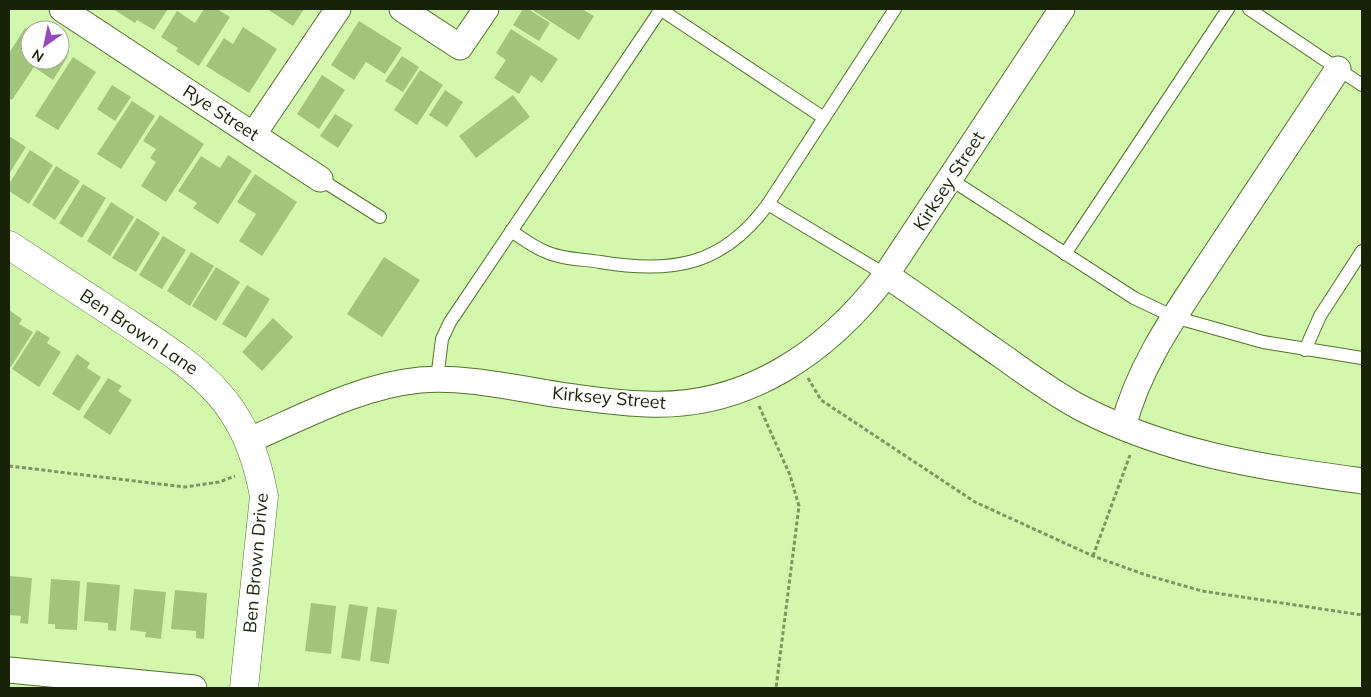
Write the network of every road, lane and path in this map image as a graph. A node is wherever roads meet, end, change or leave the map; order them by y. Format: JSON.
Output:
{"nodes":[{"id":1,"x":62,"y":9,"type":"edge"},
{"id":2,"x":338,"y":9,"type":"edge"},
{"id":3,"x":402,"y":9,"type":"edge"},
{"id":4,"x":486,"y":9,"type":"edge"},
{"id":5,"x":660,"y":9,"type":"edge"},
{"id":6,"x":895,"y":9,"type":"edge"},
{"id":7,"x":1062,"y":9,"type":"edge"},
{"id":8,"x":1228,"y":9,"type":"edge"},
{"id":9,"x":1248,"y":9,"type":"edge"},
{"id":10,"x":1338,"y":69,"type":"junction"},
{"id":11,"x":1362,"y":85,"type":"edge"},
{"id":12,"x":824,"y":118,"type":"junction"},
{"id":13,"x":253,"y":135,"type":"junction"},
{"id":14,"x":320,"y":179,"type":"joint"},
{"id":15,"x":950,"y":179,"type":"junction"},
{"id":16,"x":768,"y":204,"type":"junction"},
{"id":17,"x":380,"y":217,"type":"dead end"},
{"id":18,"x":512,"y":231,"type":"junction"},
{"id":19,"x":9,"y":244,"type":"edge"},
{"id":20,"x":1362,"y":251,"type":"edge"},
{"id":21,"x":1065,"y":254,"type":"junction"},
{"id":22,"x":886,"y":275,"type":"junction"},
{"id":23,"x":1174,"y":317,"type":"junction"},
{"id":24,"x":1305,"y":350,"type":"junction"},
{"id":25,"x":1362,"y":358,"type":"edge"},
{"id":26,"x":798,"y":361,"type":"junction"},
{"id":27,"x":437,"y":380,"type":"junction"},
{"id":28,"x":751,"y":387,"type":"junction"},
{"id":29,"x":1131,"y":430,"type":"junction"},
{"id":30,"x":250,"y":440,"type":"junction"},
{"id":31,"x":9,"y":466,"type":"edge"},
{"id":32,"x":259,"y":467,"type":"junction"},
{"id":33,"x":1362,"y":481,"type":"edge"},
{"id":34,"x":1093,"y":556,"type":"junction"},
{"id":35,"x":1362,"y":615,"type":"edge"},
{"id":36,"x":9,"y":670,"type":"edge"},
{"id":37,"x":108,"y":684,"type":"edge"},
{"id":38,"x":194,"y":688,"type":"edge"},
{"id":39,"x":244,"y":688,"type":"edge"},
{"id":40,"x":776,"y":688,"type":"edge"}],
"edges":[{"from":1,"to":13,"type":"street","name":"Rye Street"},
{"from":2,"to":13,"type":"street"},
{"from":3,"to":4,"type":"street"},
{"from":5,"to":12,"type":"lane"},
{"from":5,"to":18,"type":"lane"},
{"from":6,"to":12,"type":"lane"},
{"from":7,"to":15,"type":"street","name":"Kirksey Street"},
{"from":8,"to":21,"type":"lane"},
{"from":9,"to":10,"type":"lane"},
{"from":10,"to":11,"type":"lane"},
{"from":10,"to":23,"type":"street"},
{"from":12,"to":16,"type":"lane"},
{"from":13,"to":14,"type":"street","name":"Rye Street"},
{"from":14,"to":17,"type":"lane","name":"Rye Street"},
{"from":15,"to":21,"type":"lane"},
{"from":15,"to":22,"type":"street","name":"Kirksey Street"},
{"from":16,"to":18,"type":"lane"},
{"from":16,"to":22,"type":"lane"},
{"from":18,"to":27,"type":"lane"},
{"from":19,"to":30,"type":"street","name":"Ben Brown Lane"},
{"from":20,"to":24,"type":"lane"},
{"from":21,"to":23,"type":"lane"},
{"from":22,"to":26,"type":"street","name":"Kirksey Street"},
{"from":22,"to":29,"type":"street"},
{"from":23,"to":24,"type":"lane"},
{"from":23,"to":29,"type":"street"},
{"from":24,"to":25,"type":"lane"},
{"from":26,"to":28,"type":"street","name":"Kirksey Street"},
{"from":26,"to":34,"type":"path"},
{"from":27,"to":28,"type":"street","name":"Kirksey Street"},
{"from":27,"to":30,"type":"street","name":"Kirksey Street"},
{"from":28,"to":40,"type":"path"},
{"from":29,"to":33,"type":"street"},
{"from":29,"to":34,"type":"path"},
{"from":30,"to":32,"type":"street","name":"Ben Brown Drive"},
{"from":31,"to":32,"type":"path"},
{"from":32,"to":39,"type":"street","name":"Ben Brown Drive"},
{"from":34,"to":35,"type":"path"},
{"from":36,"to":37,"type":"street"},
{"from":37,"to":38,"type":"street"}]}
